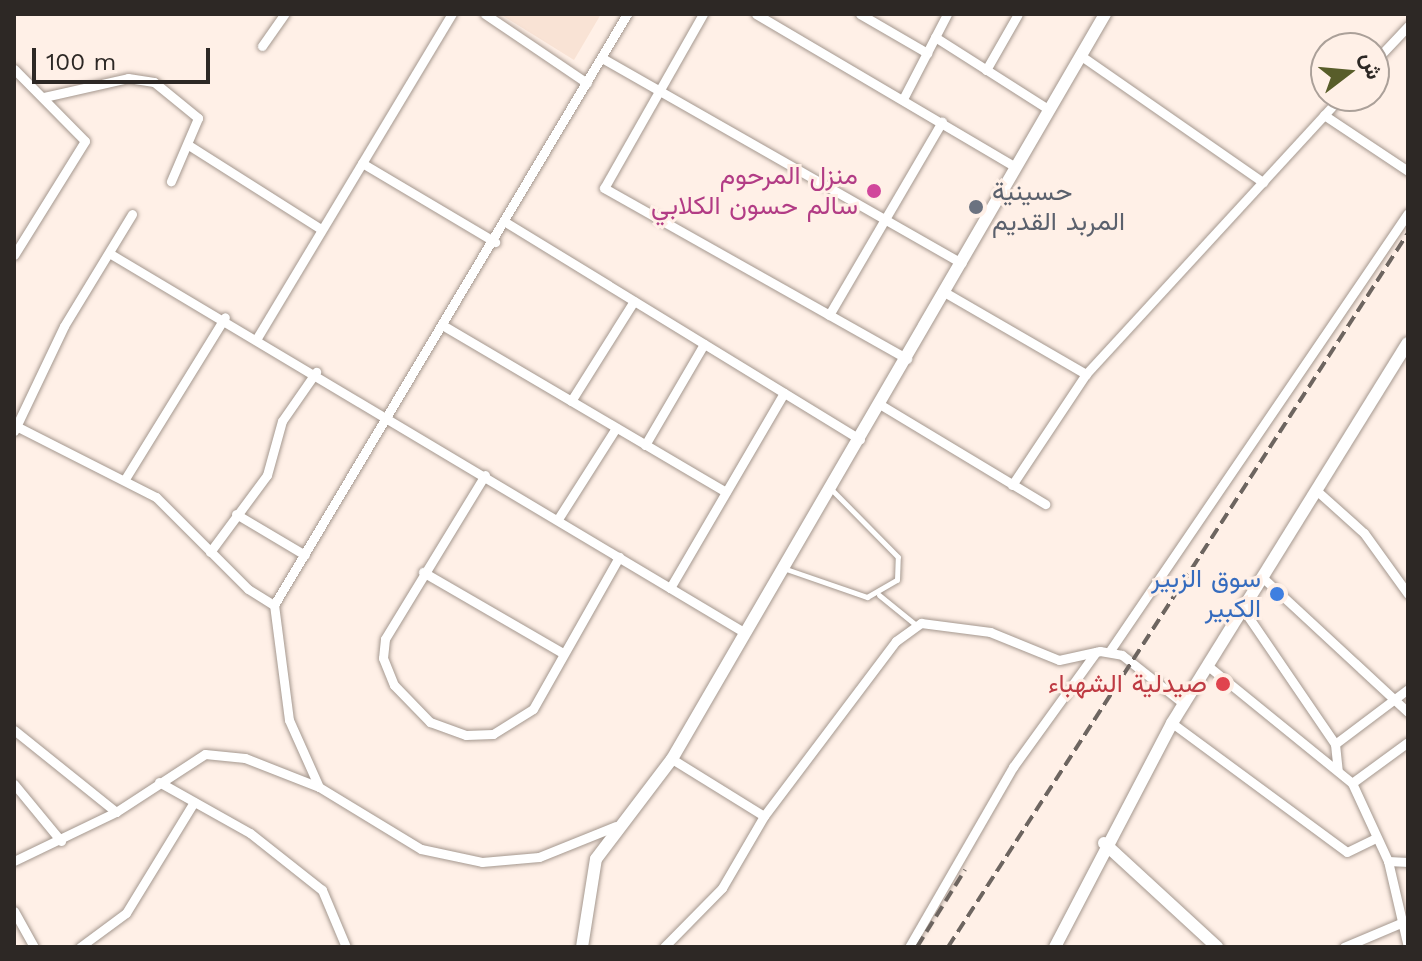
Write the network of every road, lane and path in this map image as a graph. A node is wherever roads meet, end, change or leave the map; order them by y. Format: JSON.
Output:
{"nodes":[{"id":1,"x":284,"y":14,"type":"edge"},
{"id":2,"x":452,"y":14,"type":"edge"},
{"id":3,"x":485,"y":14,"type":"edge"},
{"id":4,"x":627,"y":14,"type":"edge"},
{"id":5,"x":703,"y":14,"type":"edge"},
{"id":6,"x":860,"y":14,"type":"edge"},
{"id":7,"x":947,"y":14,"type":"edge"},
{"id":8,"x":1018,"y":14,"type":"edge"},
{"id":9,"x":1105,"y":14,"type":"edge"},
{"id":10,"x":762,"y":16,"type":"edge"},
{"id":11,"x":1408,"y":26,"type":"edge"},
{"id":12,"x":935,"y":37,"type":"junction"},
{"id":13,"x":1390,"y":45,"type":"edge"},
{"id":14,"x":262,"y":46,"type":"dead end"},
{"id":15,"x":927,"y":53,"type":"junction"},
{"id":16,"x":1080,"y":55,"type":"junction"},
{"id":17,"x":602,"y":58,"type":"junction"},
{"id":18,"x":14,"y":69,"type":"edge"},
{"id":19,"x":986,"y":70,"type":"junction"},
{"id":20,"x":587,"y":83,"type":"junction"},
{"id":21,"x":657,"y":92,"type":"junction"},
{"id":22,"x":44,"y":97,"type":"junction"},
{"id":23,"x":903,"y":99,"type":"junction"},
{"id":24,"x":1048,"y":109,"type":"junction"},
{"id":25,"x":1327,"y":112,"type":"edge"},
{"id":26,"x":1324,"y":115,"type":"junction"},
{"id":27,"x":942,"y":122,"type":"junction"},
{"id":28,"x":190,"y":146,"type":"junction"},
{"id":29,"x":362,"y":163,"type":"junction"},
{"id":30,"x":1014,"y":166,"type":"junction"},
{"id":31,"x":1408,"y":171,"type":"edge"},
{"id":32,"x":171,"y":181,"type":"dead end"},
{"id":33,"x":1263,"y":182,"type":"junction"},
{"id":34,"x":1408,"y":213,"type":"edge"},
{"id":35,"x":132,"y":214,"type":"dead end"},
{"id":36,"x":886,"y":218,"type":"junction"},
{"id":37,"x":507,"y":223,"type":"junction"},
{"id":38,"x":321,"y":229,"type":"junction"},
{"id":39,"x":495,"y":242,"type":"junction"},
{"id":40,"x":109,"y":253,"type":"junction"},
{"id":41,"x":14,"y":255,"type":"edge"},
{"id":42,"x":962,"y":263,"type":"junction"},
{"id":43,"x":946,"y":293,"type":"junction"},
{"id":44,"x":634,"y":301,"type":"junction"},
{"id":45,"x":829,"y":315,"type":"junction"},
{"id":46,"x":225,"y":317,"type":"junction"},
{"id":47,"x":444,"y":326,"type":"junction"},
{"id":48,"x":257,"y":338,"type":"junction"},
{"id":49,"x":1408,"y":343,"type":"edge"},
{"id":50,"x":704,"y":344,"type":"junction"},
{"id":51,"x":1398,"y":358,"type":"junction"},
{"id":52,"x":907,"y":359,"type":"junction"},
{"id":53,"x":1408,"y":369,"type":"edge"},
{"id":54,"x":316,"y":372,"type":"junction"},
{"id":55,"x":1086,"y":374,"type":"junction"},
{"id":56,"x":784,"y":393,"type":"junction"},
{"id":57,"x":571,"y":401,"type":"junction"},
{"id":58,"x":881,"y":405,"type":"junction"},
{"id":59,"x":389,"y":417,"type":"junction"},
{"id":60,"x":15,"y":428,"type":"edge"},
{"id":61,"x":616,"y":428,"type":"junction"},
{"id":62,"x":860,"y":439,"type":"junction"},
{"id":63,"x":645,"y":445,"type":"junction"},
{"id":64,"x":485,"y":475,"type":"junction"},
{"id":65,"x":125,"y":479,"type":"junction"},
{"id":66,"x":1012,"y":485,"type":"junction"},
{"id":67,"x":830,"y":488,"type":"junction"},
{"id":68,"x":1316,"y":490,"type":"junction"},
{"id":69,"x":726,"y":492,"type":"junction"},
{"id":70,"x":1045,"y":504,"type":"dead end"},
{"id":71,"x":236,"y":514,"type":"junction"},
{"id":72,"x":558,"y":519,"type":"junction"},
{"id":73,"x":210,"y":552,"type":"junction"},
{"id":74,"x":305,"y":555,"type":"junction"},
{"id":75,"x":619,"y":557,"type":"junction"},
{"id":76,"x":782,"y":567,"type":"junction"},
{"id":77,"x":423,"y":572,"type":"junction"},
{"id":78,"x":1262,"y":577,"type":"junction"},
{"id":79,"x":670,"y":588,"type":"junction"},
{"id":80,"x":1408,"y":594,"type":"edge"},
{"id":81,"x":879,"y":595,"type":"junction"},
{"id":82,"x":274,"y":605,"type":"junction"},
{"id":83,"x":1243,"y":609,"type":"junction"},
{"id":84,"x":916,"y":625,"type":"junction"},
{"id":85,"x":742,"y":631,"type":"junction"},
{"id":86,"x":1096,"y":652,"type":"junction"},
{"id":87,"x":1109,"y":652,"type":"junction"},
{"id":88,"x":563,"y":653,"type":"junction"},
{"id":89,"x":1208,"y":666,"type":"junction"},
{"id":90,"x":1408,"y":689,"type":"edge"},
{"id":91,"x":1397,"y":699,"type":"junction"},
{"id":92,"x":1184,"y":704,"type":"junction"},
{"id":93,"x":1408,"y":712,"type":"edge"},
{"id":94,"x":1172,"y":723,"type":"junction"},
{"id":95,"x":14,"y":730,"type":"edge"},
{"id":96,"x":1408,"y":742,"type":"edge"},
{"id":97,"x":1335,"y":744,"type":"junction"},
{"id":98,"x":672,"y":759,"type":"junction"},
{"id":99,"x":1338,"y":771,"type":"junction"},
{"id":100,"x":159,"y":782,"type":"junction"},
{"id":101,"x":1352,"y":783,"type":"junction"},
{"id":102,"x":14,"y":784,"type":"edge"},
{"id":103,"x":319,"y":787,"type":"junction"},
{"id":104,"x":194,"y":802,"type":"junction"},
{"id":105,"x":116,"y":812,"type":"junction"},
{"id":106,"x":764,"y":816,"type":"junction"},
{"id":107,"x":616,"y":826,"type":"junction"},
{"id":108,"x":1376,"y":838,"type":"junction"},
{"id":109,"x":61,"y":841,"type":"junction"},
{"id":110,"x":1104,"y":843,"type":"junction"},
{"id":111,"x":14,"y":861,"type":"edge"},
{"id":112,"x":1388,"y":861,"type":"junction"},
{"id":113,"x":1408,"y":862,"type":"edge"},
{"id":114,"x":14,"y":911,"type":"edge"},
{"id":115,"x":1407,"y":920,"type":"edge"},
{"id":116,"x":34,"y":947,"type":"edge"},
{"id":117,"x":80,"y":947,"type":"edge"},
{"id":118,"x":346,"y":947,"type":"edge"},
{"id":119,"x":582,"y":947,"type":"edge"},
{"id":120,"x":664,"y":947,"type":"edge"},
{"id":121,"x":909,"y":947,"type":"edge"},
{"id":122,"x":1055,"y":947,"type":"edge"},
{"id":123,"x":1217,"y":947,"type":"edge"},
{"id":124,"x":1344,"y":947,"type":"edge"},
{"id":125,"x":1408,"y":947,"type":"edge"}],
"edges":[{"from":1,"to":14,"type":"street"},
{"from":2,"to":29,"type":"street"},
{"from":3,"to":20,"type":"street"},
{"from":4,"to":17,"type":"street"},
{"from":5,"to":21,"type":"street"},
{"from":6,"to":15,"type":"street"},
{"from":7,"to":12,"type":"street"},
{"from":8,"to":19,"type":"street"},
{"from":9,"to":16,"type":"street"},
{"from":10,"to":23,"type":"street"},
{"from":11,"to":13,"type":"street"},
{"from":12,"to":15,"type":"street"},
{"from":12,"to":19,"type":"street"},
{"from":15,"to":23,"type":"street"},
{"from":16,"to":24,"type":"street"},
{"from":16,"to":33,"type":"street"},
{"from":17,"to":20,"type":"street"},
{"from":17,"to":21,"type":"street"},
{"from":18,"to":22,"type":"street"},
{"from":19,"to":24,"type":"street"},
{"from":20,"to":37,"type":"street"},
{"from":21,"to":36,"type":"street"},
{"from":21,"to":45,"type":"street"},
{"from":22,"to":28,"type":"street"},
{"from":22,"to":41,"type":"street"},
{"from":23,"to":27,"type":"street"},
{"from":24,"to":30,"type":"street"},
{"from":25,"to":26,"type":"street"},
{"from":26,"to":31,"type":"street"},
{"from":26,"to":33,"type":"street"},
{"from":27,"to":30,"type":"street"},
{"from":27,"to":36,"type":"street"},
{"from":28,"to":32,"type":"street"},
{"from":28,"to":38,"type":"street"},
{"from":29,"to":38,"type":"street"},
{"from":29,"to":39,"type":"street"},
{"from":30,"to":42,"type":"street"},
{"from":33,"to":55,"type":"street"},
{"from":34,"to":87,"type":"street"},
{"from":35,"to":40,"type":"street"},
{"from":36,"to":42,"type":"street"},
{"from":36,"to":45,"type":"street"},
{"from":37,"to":39,"type":"street"},
{"from":37,"to":44,"type":"street"},
{"from":38,"to":48,"type":"street"},
{"from":39,"to":47,"type":"street"},
{"from":40,"to":46,"type":"street"},
{"from":40,"to":60,"type":"street"},
{"from":42,"to":43,"type":"street"},
{"from":43,"to":52,"type":"street"},
{"from":43,"to":55,"type":"street"},
{"from":44,"to":50,"type":"street"},
{"from":44,"to":57,"type":"street"},
{"from":45,"to":52,"type":"street"},
{"from":46,"to":48,"type":"street"},
{"from":46,"to":65,"type":"street"},
{"from":47,"to":57,"type":"street"},
{"from":47,"to":59,"type":"street"},
{"from":48,"to":54,"type":"street"},
{"from":49,"to":51,"type":"street"},
{"from":50,"to":56,"type":"street"},
{"from":50,"to":63,"type":"street"},
{"from":51,"to":53,"type":"street"},
{"from":51,"to":68,"type":"street"},
{"from":52,"to":58,"type":"street"},
{"from":54,"to":59,"type":"street"},
{"from":54,"to":71,"type":"street"},
{"from":55,"to":66,"type":"street"},
{"from":56,"to":62,"type":"street"},
{"from":56,"to":69,"type":"street"},
{"from":57,"to":61,"type":"street"},
{"from":58,"to":62,"type":"street"},
{"from":58,"to":66,"type":"street"},
{"from":59,"to":64,"type":"street"},
{"from":59,"to":74,"type":"street"},
{"from":60,"to":65,"type":"street"},
{"from":61,"to":63,"type":"street"},
{"from":61,"to":72,"type":"street"},
{"from":62,"to":67,"type":"street"},
{"from":63,"to":69,"type":"street"},
{"from":64,"to":72,"type":"street"},
{"from":64,"to":77,"type":"street"},
{"from":65,"to":73,"type":"street"},
{"from":66,"to":70,"type":"street"},
{"from":67,"to":76,"type":"street"},
{"from":67,"to":81,"type":"lane"},
{"from":68,"to":78,"type":"street"},
{"from":68,"to":80,"type":"street"},
{"from":69,"to":79,"type":"street"},
{"from":71,"to":73,"type":"street"},
{"from":71,"to":74,"type":"street"},
{"from":72,"to":75,"type":"street"},
{"from":73,"to":82,"type":"street"},
{"from":74,"to":82,"type":"street"},
{"from":75,"to":79,"type":"street"},
{"from":75,"to":88,"type":"street"},
{"from":76,"to":81,"type":"lane"},
{"from":76,"to":85,"type":"street"},
{"from":77,"to":88,"type":"street"},
{"from":77,"to":88,"type":"street"},
{"from":78,"to":83,"type":"street"},
{"from":78,"to":91,"type":"street"},
{"from":79,"to":85,"type":"street"},
{"from":81,"to":84,"type":"lane"},
{"from":82,"to":103,"type":"street"},
{"from":83,"to":89,"type":"street"},
{"from":83,"to":97,"type":"street"},
{"from":84,"to":86,"type":"street"},
{"from":84,"to":106,"type":"street"},
{"from":85,"to":98,"type":"street"},
{"from":86,"to":87,"type":"street"},
{"from":86,"to":121,"type":"street"},
{"from":87,"to":92,"type":"street"},
{"from":89,"to":92,"type":"street"},
{"from":89,"to":99,"type":"street"},
{"from":90,"to":91,"type":"street"},
{"from":91,"to":93,"type":"street"},
{"from":91,"to":97,"type":"street"},
{"from":92,"to":94,"type":"street"},
{"from":94,"to":108,"type":"street"},
{"from":94,"to":110,"type":"street"},
{"from":95,"to":105,"type":"street"},
{"from":96,"to":101,"type":"street"},
{"from":97,"to":99,"type":"street"},
{"from":98,"to":106,"type":"street"},
{"from":98,"to":107,"type":"street"},
{"from":99,"to":101,"type":"street"},
{"from":100,"to":103,"type":"street"},
{"from":100,"to":104,"type":"street"},
{"from":100,"to":105,"type":"street"},
{"from":101,"to":108,"type":"street"},
{"from":102,"to":109,"type":"street"},
{"from":103,"to":107,"type":"street"},
{"from":104,"to":117,"type":"street"},
{"from":104,"to":118,"type":"street"},
{"from":105,"to":109,"type":"street"},
{"from":106,"to":120,"type":"street"},
{"from":107,"to":119,"type":"street"},
{"from":108,"to":112,"type":"street"},
{"from":109,"to":111,"type":"street"},
{"from":110,"to":122,"type":"street"},
{"from":110,"to":123,"type":"street"},
{"from":112,"to":113,"type":"street"},
{"from":112,"to":115,"type":"street"},
{"from":114,"to":116,"type":"street"},
{"from":115,"to":124,"type":"street"},
{"from":115,"to":125,"type":"street"}]}
